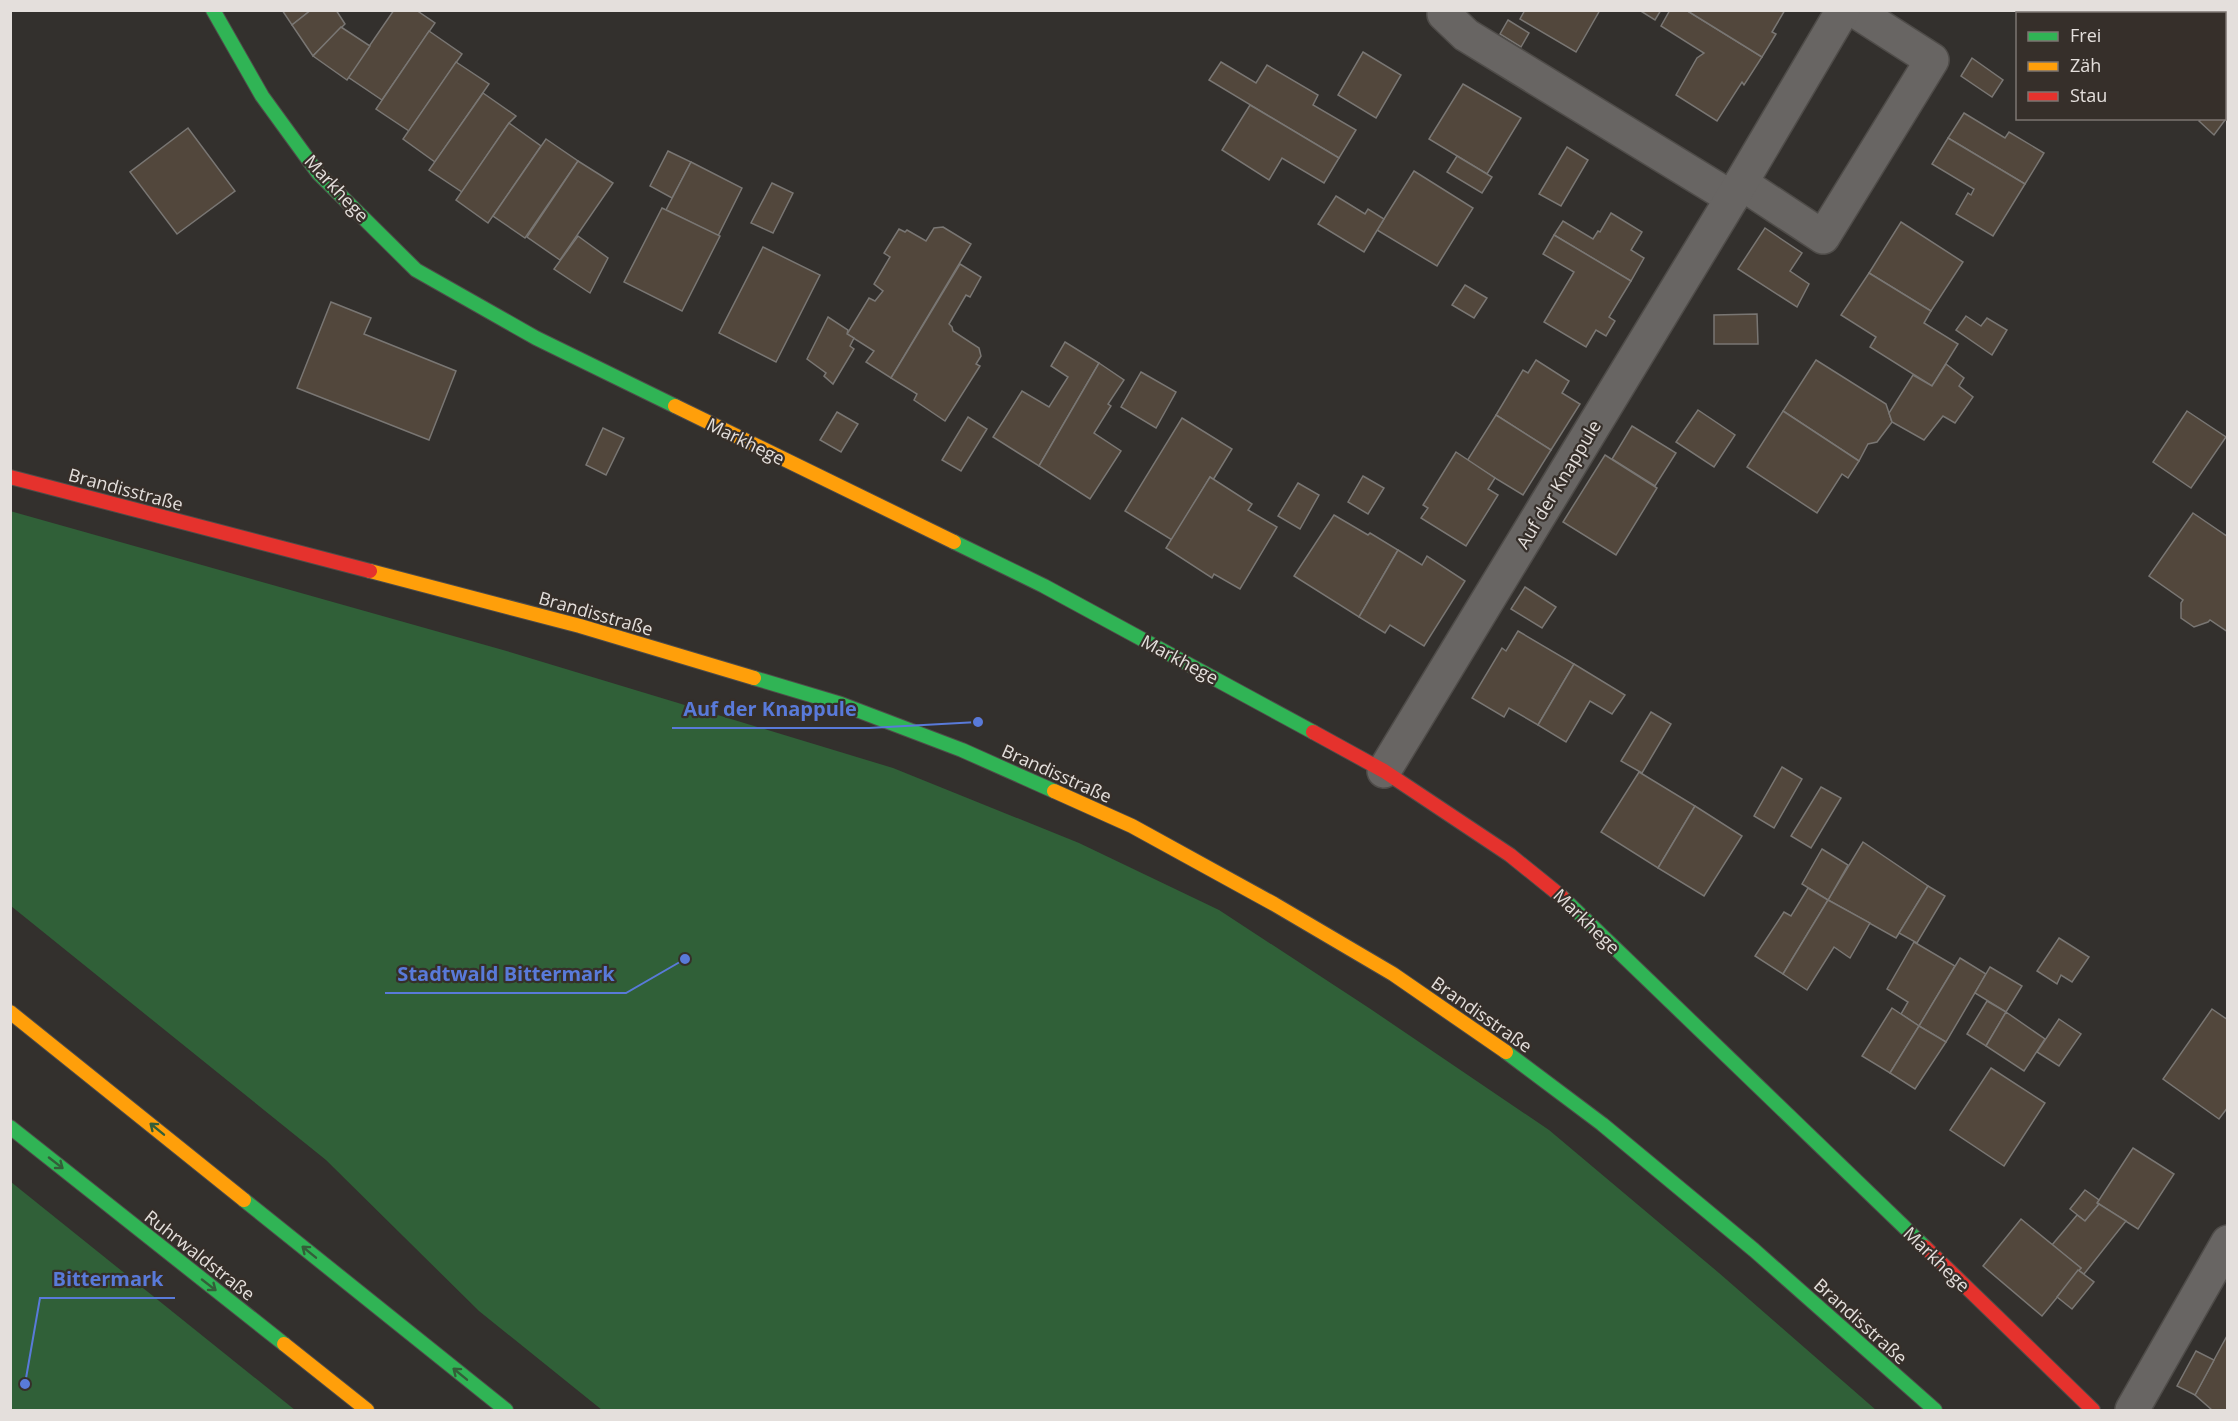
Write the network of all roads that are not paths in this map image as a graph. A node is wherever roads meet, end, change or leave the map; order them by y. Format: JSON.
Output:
{"nodes":[{"id":1,"x":213,"y":10,"type":"edge"},
{"id":2,"x":1447,"y":10,"type":"edge"},
{"id":3,"x":1843,"y":10,"type":"edge"},
{"id":4,"x":1854,"y":10,"type":"edge"},
{"id":5,"x":1737,"y":190,"type":"junction"},
{"id":6,"x":10,"y":477,"type":"edge"},
{"id":7,"x":1384,"y":771,"type":"junction"},
{"id":8,"x":10,"y":1012,"type":"edge"},
{"id":9,"x":10,"y":1127,"type":"edge"},
{"id":10,"x":2228,"y":1242,"type":"edge"},
{"id":11,"x":367,"y":1410,"type":"edge"},
{"id":12,"x":506,"y":1410,"type":"edge"},
{"id":13,"x":1935,"y":1410,"type":"edge"},
{"id":14,"x":2093,"y":1410,"type":"edge"},
{"id":15,"x":2132,"y":1410,"type":"edge"}],
"edges":[{"from":1,"to":7,"type":"main road","name":"Markhege"},
{"from":2,"to":5,"type":"street"},
{"from":3,"to":5,"type":"street","name":"Auf der Knappule"},
{"from":4,"to":5,"type":"street"},
{"from":5,"to":7,"type":"street","name":"Auf der Knappule"},
{"from":6,"to":13,"type":"main road","name":"Brandisstraße"},
{"from":7,"to":14,"type":"main road","name":"Markhege"},
{"from":12,"to":8,"type":"main road","one_way":true},
{"from":9,"to":11,"type":"main road","name":"Ruhrwaldstraße","one_way":true},
{"from":10,"to":15,"type":"street"}]}
